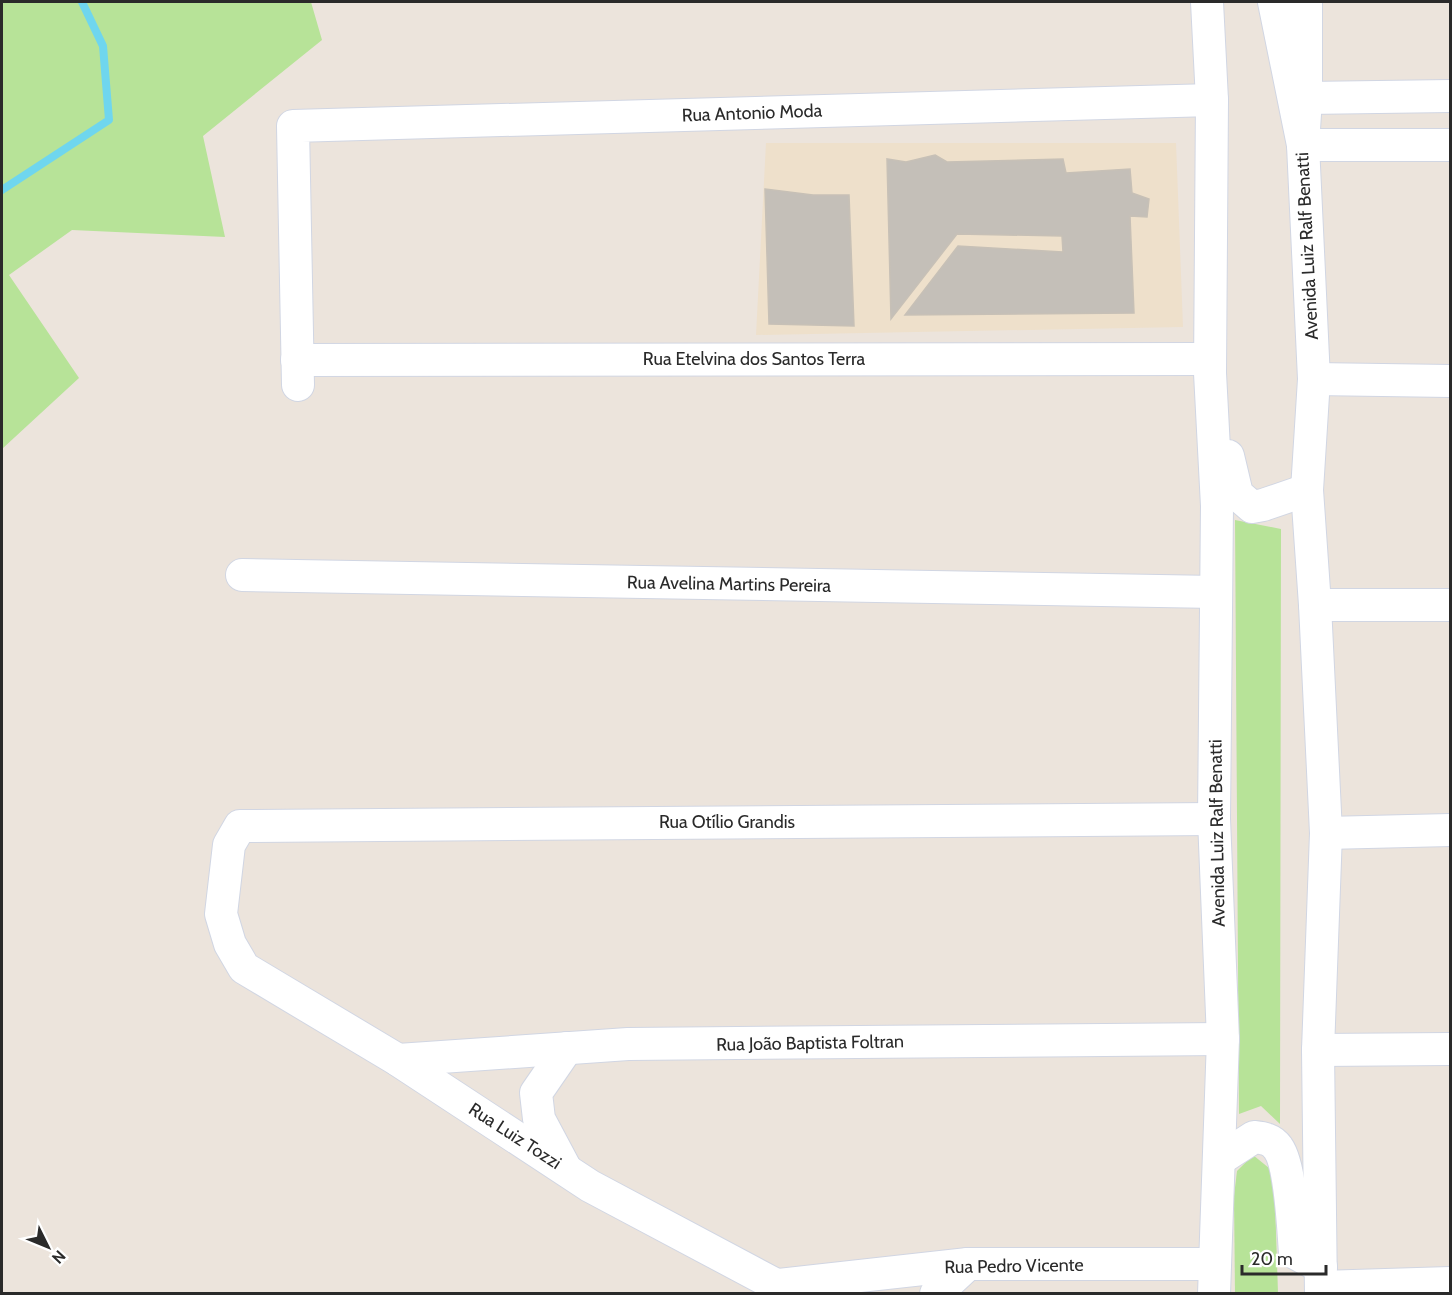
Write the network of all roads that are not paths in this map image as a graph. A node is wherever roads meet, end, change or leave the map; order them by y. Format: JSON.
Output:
{"nodes":[{"id":1,"x":1274,"y":2,"type":"edge"},
{"id":2,"x":1306,"y":2,"type":"edge"},
{"id":3,"x":1212,"y":7,"type":"edge"},
{"id":4,"x":1450,"y":96,"type":"edge"},
{"id":5,"x":1306,"y":98,"type":"junction"},
{"id":6,"x":1212,"y":100,"type":"junction"},
{"id":7,"x":1303,"y":145,"type":"junction"},
{"id":8,"x":1450,"y":145,"type":"edge"},
{"id":9,"x":1210,"y":366,"type":"junction"},
{"id":10,"x":297,"y":373,"type":"joint"},
{"id":11,"x":1314,"y":379,"type":"junction"},
{"id":12,"x":1450,"y":381,"type":"edge"},
{"id":13,"x":1307,"y":490,"type":"junction"},
{"id":14,"x":242,"y":575,"type":"dead end"},
{"id":15,"x":1216,"y":592,"type":"junction"},
{"id":16,"x":1450,"y":604,"type":"edge"},
{"id":17,"x":1315,"y":605,"type":"junction"},
{"id":18,"x":1214,"y":819,"type":"junction"},
{"id":19,"x":1450,"y":830,"type":"edge"},
{"id":20,"x":1326,"y":833,"type":"junction"},
{"id":21,"x":244,"y":968,"type":"joint"},
{"id":22,"x":1223,"y":1039,"type":"junction"},
{"id":23,"x":567,"y":1048,"type":"junction"},
{"id":24,"x":1450,"y":1049,"type":"edge"},
{"id":25,"x":1318,"y":1050,"type":"junction"},
{"id":26,"x":398,"y":1060,"type":"junction"},
{"id":27,"x":1220,"y":1160,"type":"junction"},
{"id":28,"x":565,"y":1169,"type":"junction"},
{"id":29,"x":968,"y":1264,"type":"junction"},
{"id":30,"x":1215,"y":1279,"type":"edge"},
{"id":31,"x":1321,"y":1282,"type":"edge"},
{"id":32,"x":1450,"y":1283,"type":"edge"},
{"id":33,"x":786,"y":1289,"type":"edge"},
{"id":34,"x":936,"y":1293,"type":"edge"}],
"edges":[{"from":1,"to":7,"type":"street"},
{"from":2,"to":5,"type":"street","name":"Avenida Luiz Ralf Benatti"},
{"from":3,"to":6,"type":"street","name":"Avenida Luiz Ralf Benatti"},
{"from":4,"to":5,"type":"street"},
{"from":5,"to":7,"type":"street","name":"Avenida Luiz Ralf Benatti"},
{"from":6,"to":9,"type":"street","name":"Avenida Luiz Ralf Benatti"},
{"from":6,"to":10,"type":"street","name":"Rua Antonio Moda"},
{"from":7,"to":8,"type":"street"},
{"from":7,"to":11,"type":"street","name":"Avenida Luiz Ralf Benatti"},
{"from":9,"to":10,"type":"street","name":"Rua Etelvina dos Santos Terra"},
{"from":9,"to":13,"type":"street","name":"Avenida Luiz Ralf Benatti"},
{"from":9,"to":15,"type":"street","name":"Avenida Luiz Ralf Benatti"},
{"from":11,"to":12,"type":"street"},
{"from":11,"to":13,"type":"street","name":"Avenida Luiz Ralf Benatti"},
{"from":13,"to":17,"type":"street","name":"Avenida Luiz Ralf Benatti"},
{"from":14,"to":15,"type":"street","name":"Rua Avelina Martins Pereira"},
{"from":15,"to":18,"type":"street","name":"Avenida Luiz Ralf Benatti"},
{"from":16,"to":17,"type":"street"},
{"from":17,"to":20,"type":"street","name":"Avenida Luiz Ralf Benatti"},
{"from":18,"to":21,"type":"street","name":"Rua Otílio Grandis"},
{"from":18,"to":22,"type":"street","name":"Avenida Luiz Ralf Benatti"},
{"from":19,"to":20,"type":"street"},
{"from":20,"to":25,"type":"street","name":"Avenida Luiz Ralf Benatti"},
{"from":21,"to":26,"type":"street","name":"Rua Luiz Tozzi"},
{"from":22,"to":23,"type":"street","name":"Rua João Baptista Foltran"},
{"from":22,"to":27,"type":"street","name":"Avenida Luiz Ralf Benatti"},
{"from":23,"to":26,"type":"street","name":"Rua João Baptista Foltran"},
{"from":23,"to":28,"type":"street"},
{"from":24,"to":25,"type":"street"},
{"from":25,"to":31,"type":"street","name":"Avenida Luiz Ralf Benatti"},
{"from":26,"to":28,"type":"street","name":"Rua Luiz Tozzi"},
{"from":27,"to":30,"type":"street","name":"Avenida Luiz Ralf Benatti"},
{"from":27,"to":31,"type":"street"},
{"from":28,"to":33,"type":"street","name":"Rua Luiz Tozzi"},
{"from":29,"to":30,"type":"street","name":"Rua Pedro Vicente"},
{"from":29,"to":33,"type":"street","name":"Rua Pedro Vicente"},
{"from":29,"to":34,"type":"street"},
{"from":31,"to":32,"type":"street"}]}
